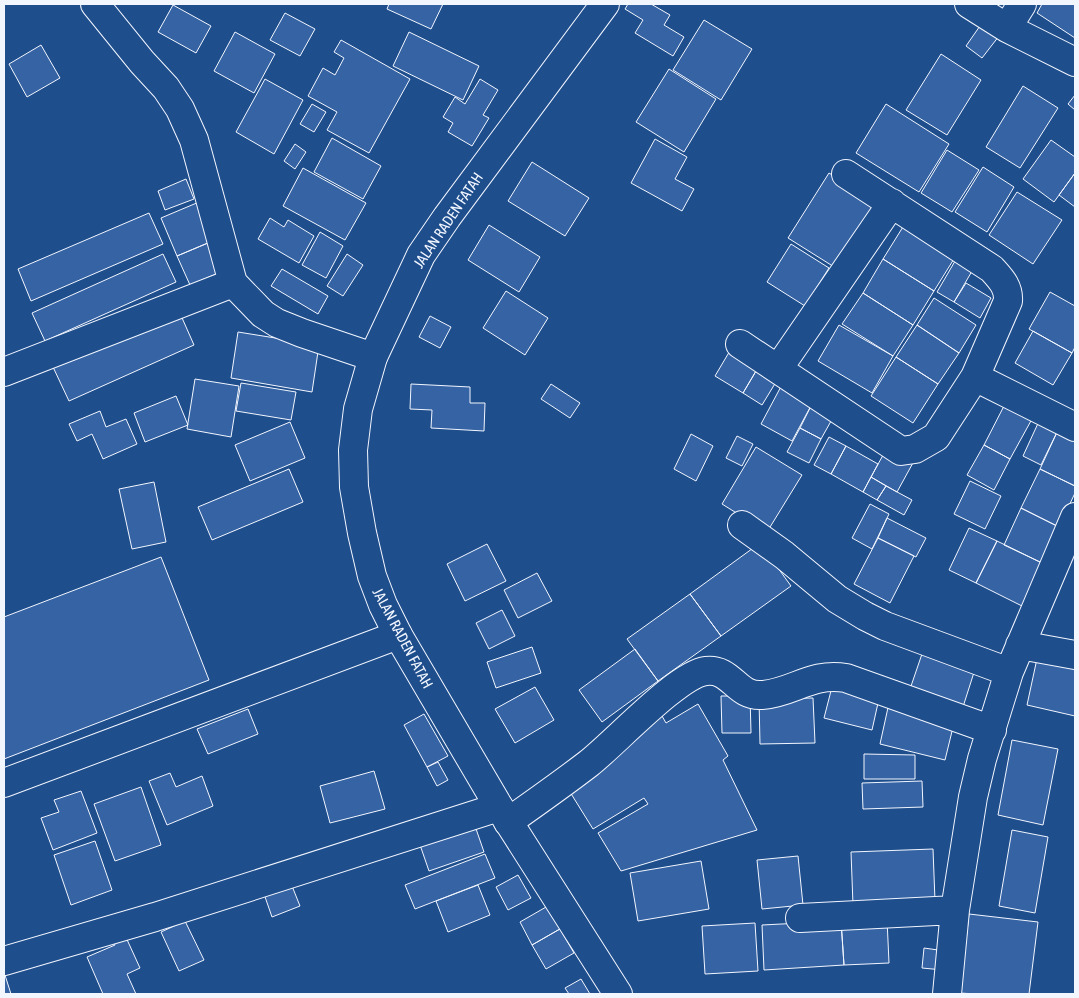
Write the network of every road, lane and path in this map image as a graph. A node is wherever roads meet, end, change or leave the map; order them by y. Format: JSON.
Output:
{"nodes":[{"id":1,"x":96,"y":4,"type":"edge"},
{"id":2,"x":605,"y":4,"type":"edge"},
{"id":3,"x":969,"y":4,"type":"edge"},
{"id":4,"x":1022,"y":4,"type":"edge"},
{"id":5,"x":1007,"y":28,"type":"junction"},
{"id":6,"x":1075,"y":62,"type":"edge"},
{"id":7,"x":846,"y":174,"type":"dead end"},
{"id":8,"x":892,"y":203,"type":"junction"},
{"id":9,"x":233,"y":283,"type":"junction"},
{"id":10,"x":740,"y":344,"type":"dead end"},
{"id":11,"x":373,"y":357,"type":"junction"},
{"id":12,"x":778,"y":369,"type":"junction"},
{"id":13,"x":4,"y":372,"type":"edge"},
{"id":14,"x":975,"y":377,"type":"junction"},
{"id":15,"x":1075,"y":427,"type":"edge"},
{"id":16,"x":1075,"y":517,"type":"edge"},
{"id":17,"x":742,"y":525,"type":"dead end"},
{"id":18,"x":398,"y":635,"type":"junction"},
{"id":19,"x":1020,"y":645,"type":"junction"},
{"id":20,"x":1075,"y":655,"type":"edge"},
{"id":21,"x":1009,"y":672,"type":"junction"},
{"id":22,"x":992,"y":730,"type":"junction"},
{"id":23,"x":4,"y":783,"type":"edge"},
{"id":24,"x":503,"y":814,"type":"junction"},
{"id":25,"x":955,"y":910,"type":"junction"},
{"id":26,"x":800,"y":918,"type":"dead end"},
{"id":27,"x":4,"y":961,"type":"edge"},
{"id":28,"x":618,"y":994,"type":"edge"},
{"id":29,"x":947,"y":994,"type":"edge"}],
"edges":[{"from":1,"to":9,"type":"main road"},
{"from":2,"to":11,"type":"main road","name":"JALAN RADEN FATAH"},
{"from":3,"to":5,"type":"main road"},
{"from":4,"to":5,"type":"main road"},
{"from":5,"to":6,"type":"main road"},
{"from":7,"to":8,"type":"main road"},
{"from":8,"to":12,"type":"main road"},
{"from":8,"to":14,"type":"main road"},
{"from":9,"to":11,"type":"main road"},
{"from":9,"to":13,"type":"main road"},
{"from":10,"to":12,"type":"main road"},
{"from":11,"to":18,"type":"main road","name":"JALAN RADEN FATAH"},
{"from":12,"to":14,"type":"main road"},
{"from":14,"to":15,"type":"main road"},
{"from":16,"to":19,"type":"main road"},
{"from":17,"to":21,"type":"main road"},
{"from":18,"to":23,"type":"main road"},
{"from":18,"to":24,"type":"main road","name":"JALAN RADEN FATAH"},
{"from":19,"to":20,"type":"main road"},
{"from":19,"to":21,"type":"main road"},
{"from":21,"to":22,"type":"main road"},
{"from":22,"to":24,"type":"main road"},
{"from":22,"to":25,"type":"main road"},
{"from":24,"to":27,"type":"main road"},
{"from":24,"to":28,"type":"main road","name":"JALAN RADEN FATAH"},
{"from":25,"to":26,"type":"main road"},
{"from":25,"to":29,"type":"main road"}]}
